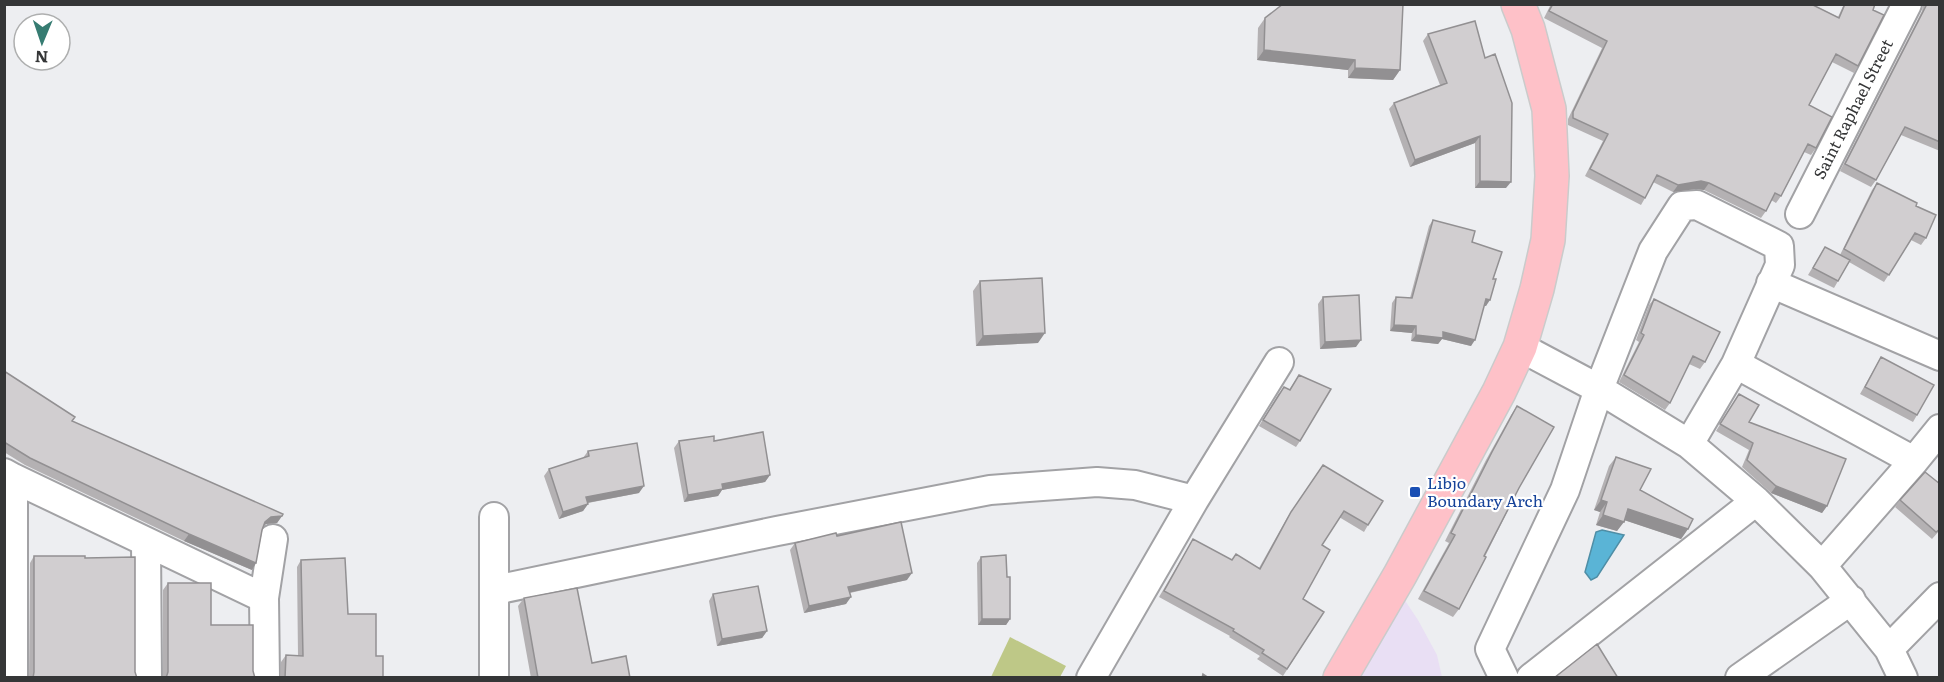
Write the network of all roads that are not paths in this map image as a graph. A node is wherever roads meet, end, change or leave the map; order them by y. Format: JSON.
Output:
{"nodes":[{"id":1,"x":1518,"y":4,"type":"edge"},
{"id":2,"x":1906,"y":4,"type":"edge"},
{"id":3,"x":1800,"y":214,"type":"dead end"},
{"id":4,"x":1771,"y":283,"type":"junction"},
{"id":5,"x":1520,"y":347,"type":"junction"},
{"id":6,"x":1940,"y":356,"type":"edge"},
{"id":7,"x":1279,"y":362,"type":"dead end"},
{"id":8,"x":1736,"y":364,"type":"junction"},
{"id":9,"x":1599,"y":389,"type":"junction"},
{"id":10,"x":1940,"y":429,"type":"edge"},
{"id":11,"x":1689,"y":444,"type":"junction"},
{"id":12,"x":1914,"y":461,"type":"junction"},
{"id":13,"x":9,"y":476,"type":"edge"},
{"id":14,"x":1194,"y":500,"type":"junction"},
{"id":15,"x":1756,"y":501,"type":"junction"},
{"id":16,"x":494,"y":518,"type":"dead end"},
{"id":17,"x":273,"y":539,"type":"dead end"},
{"id":18,"x":146,"y":542,"type":"junction"},
{"id":19,"x":1822,"y":566,"type":"junction"},
{"id":20,"x":495,"y":590,"type":"junction"},
{"id":21,"x":1940,"y":597,"type":"edge"},
{"id":22,"x":264,"y":598,"type":"junction"},
{"id":23,"x":1851,"y":600,"type":"junction"},
{"id":24,"x":1889,"y":649,"type":"junction"},
{"id":25,"x":13,"y":678,"type":"edge"},
{"id":26,"x":147,"y":678,"type":"edge"},
{"id":27,"x":265,"y":678,"type":"edge"},
{"id":28,"x":494,"y":678,"type":"edge"},
{"id":29,"x":1091,"y":678,"type":"edge"},
{"id":30,"x":1340,"y":678,"type":"edge"},
{"id":31,"x":1504,"y":678,"type":"edge"},
{"id":32,"x":1532,"y":678,"type":"edge"},
{"id":33,"x":1740,"y":678,"type":"edge"},
{"id":34,"x":1903,"y":678,"type":"edge"}],
"edges":[{"from":1,"to":5,"type":"main road"},
{"from":2,"to":3,"type":"street","name":"Saint Raphael Street"},
{"from":4,"to":6,"type":"street"},
{"from":4,"to":8,"type":"street"},
{"from":4,"to":9,"type":"street"},
{"from":5,"to":9,"type":"street"},
{"from":5,"to":30,"type":"main road"},
{"from":7,"to":14,"type":"street"},
{"from":8,"to":11,"type":"street"},
{"from":8,"to":12,"type":"street"},
{"from":9,"to":11,"type":"street"},
{"from":9,"to":31,"type":"street"},
{"from":10,"to":12,"type":"street"},
{"from":11,"to":15,"type":"street"},
{"from":12,"to":19,"type":"street"},
{"from":13,"to":18,"type":"street"},
{"from":13,"to":25,"type":"street"},
{"from":14,"to":20,"type":"street"},
{"from":14,"to":29,"type":"street"},
{"from":15,"to":19,"type":"street"},
{"from":15,"to":32,"type":"street"},
{"from":16,"to":20,"type":"street"},
{"from":17,"to":22,"type":"street"},
{"from":18,"to":22,"type":"street"},
{"from":18,"to":26,"type":"street"},
{"from":19,"to":23,"type":"street"},
{"from":20,"to":28,"type":"street"},
{"from":21,"to":24,"type":"street"},
{"from":22,"to":27,"type":"street"},
{"from":23,"to":24,"type":"street"},
{"from":23,"to":33,"type":"street"},
{"from":24,"to":34,"type":"street"}]}
